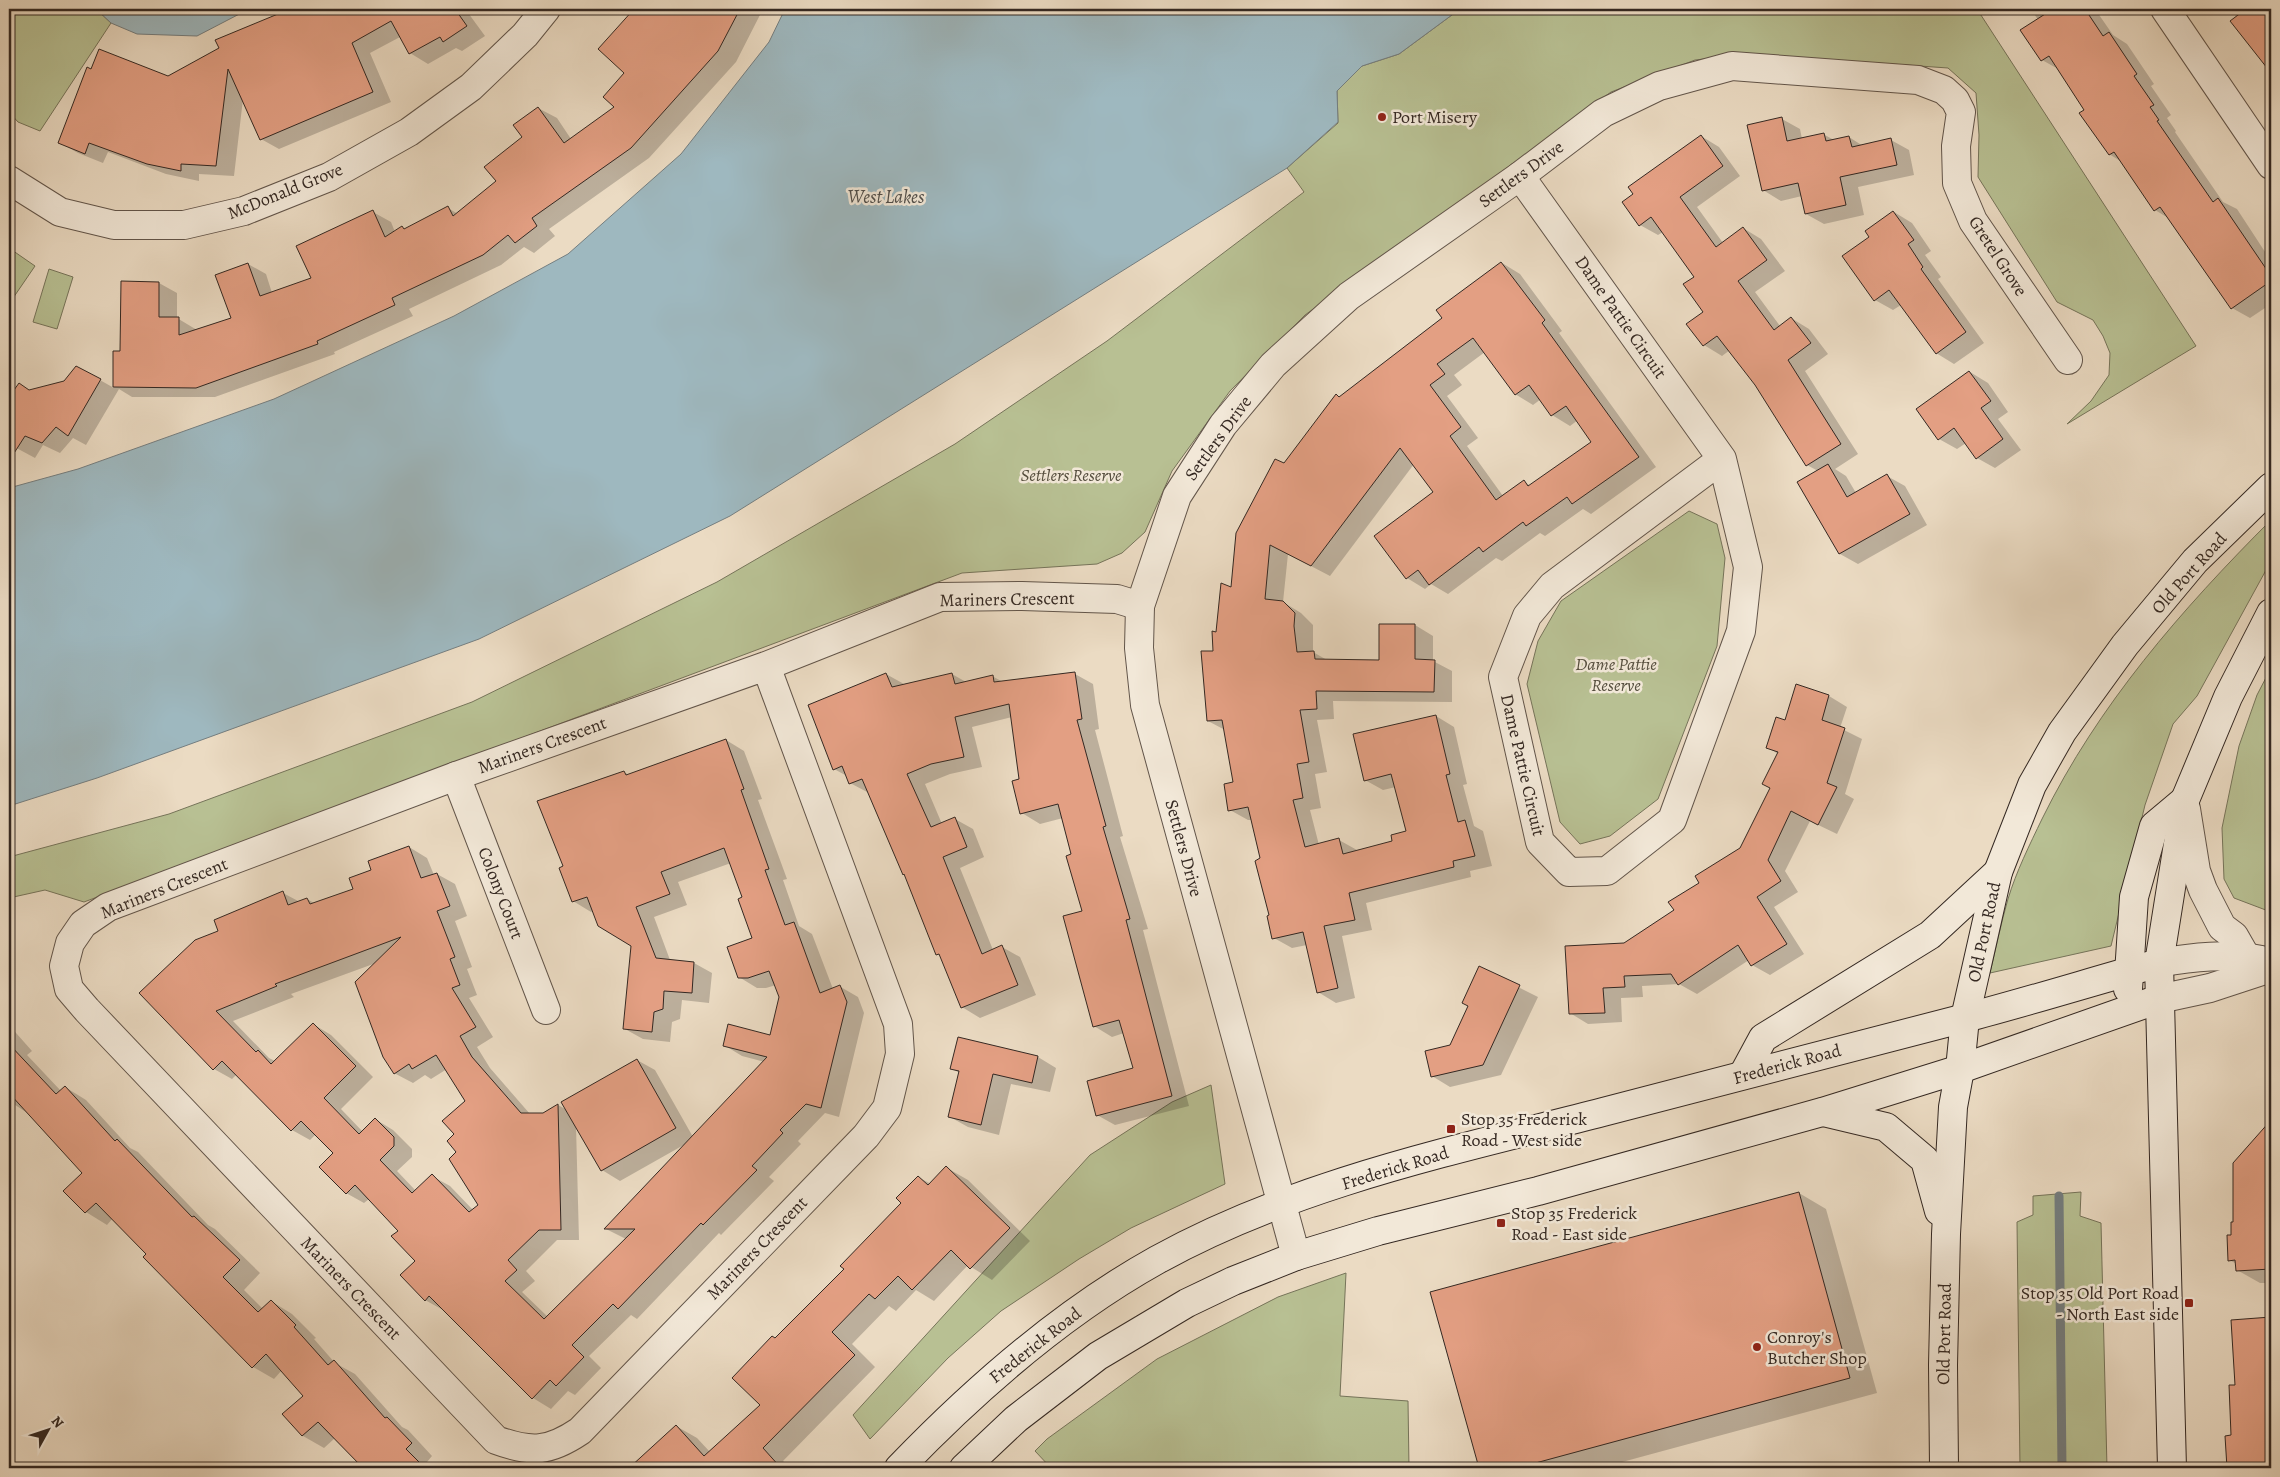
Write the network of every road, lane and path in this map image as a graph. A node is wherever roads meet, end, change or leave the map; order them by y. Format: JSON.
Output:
{"nodes":[{"id":1,"x":546,"y":9,"type":"edge"},
{"id":2,"x":2165,"y":9,"type":"edge"},
{"id":3,"x":1960,"y":112,"type":"joint"},
{"id":4,"x":2271,"y":165,"type":"edge"},
{"id":5,"x":1520,"y":176,"type":"junction"},
{"id":6,"x":9,"y":180,"type":"edge"},
{"id":7,"x":2068,"y":360,"type":"dead end"},
{"id":8,"x":1722,"y":459,"type":"junction"},
{"id":9,"x":2271,"y":488,"type":"edge"},
{"id":10,"x":1140,"y":606,"type":"junction"},
{"id":11,"x":2271,"y":613,"type":"edge"},
{"id":12,"x":766,"y":666,"type":"junction"},
{"id":13,"x":456,"y":776,"type":"junction"},
{"id":14,"x":2185,"y":800,"type":"junction"},
{"id":15,"x":1998,"y":872,"type":"junction"},
{"id":16,"x":2258,"y":960,"type":"edge"},
{"id":17,"x":2159,"y":963,"type":"junction"},
{"id":18,"x":2271,"y":968,"type":"edge"},
{"id":19,"x":2129,"y":971,"type":"junction"},
{"id":20,"x":2159,"y":999,"type":"junction"},
{"id":21,"x":546,"y":1010,"type":"dead end"},
{"id":22,"x":2128,"y":1011,"type":"junction"},
{"id":23,"x":1965,"y":1018,"type":"junction"},
{"id":24,"x":1960,"y":1069,"type":"junction"},
{"id":25,"x":1743,"y":1075,"type":"junction"},
{"id":26,"x":1822,"y":1112,"type":"junction"},
{"id":27,"x":1281,"y":1204,"type":"junction"},
{"id":28,"x":1946,"y":1234,"type":"junction"},
{"id":29,"x":1296,"y":1256,"type":"junction"},
{"id":30,"x":899,"y":1468,"type":"edge"},
{"id":31,"x":964,"y":1468,"type":"edge"},
{"id":32,"x":1944,"y":1468,"type":"edge"},
{"id":33,"x":2172,"y":1468,"type":"edge"}],
"edges":[{"from":1,"to":6,"type":"street","name":"McDonald Grove"},
{"from":2,"to":4,"type":"street"},
{"from":3,"to":5,"type":"street","name":"Settlers Drive"},
{"from":3,"to":7,"type":"street","name":"Gretel Grove"},
{"from":5,"to":8,"type":"street","name":"Dame Pattie Circuit"},
{"from":5,"to":10,"type":"street","name":"Settlers Drive"},
{"from":8,"to":8,"type":"street","name":"Dame Pattie Circuit"},
{"from":9,"to":15,"type":"street","name":"Old Port Road"},
{"from":10,"to":12,"type":"street","name":"Mariners Crescent"},
{"from":10,"to":27,"type":"street","name":"Settlers Drive"},
{"from":11,"to":14,"type":"street"},
{"from":12,"to":13,"type":"street","name":"Mariners Crescent"},
{"from":12,"to":13,"type":"street","name":"Mariners Crescent"},
{"from":13,"to":21,"type":"street","name":"Colony Court"},
{"from":14,"to":16,"type":"street"},
{"from":14,"to":17,"type":"street"},
{"from":14,"to":19,"type":"street"},
{"from":15,"to":23,"type":"street","name":"Old Port Road"},
{"from":15,"to":25,"type":"street"},
{"from":16,"to":17,"type":"street","name":"Frederick Road"},
{"from":17,"to":19,"type":"street","name":"Frederick Road"},
{"from":17,"to":20,"type":"street"},
{"from":18,"to":20,"type":"street"},
{"from":19,"to":22,"type":"street"},
{"from":19,"to":23,"type":"street","name":"Frederick Road"},
{"from":20,"to":22,"type":"street"},
{"from":20,"to":33,"type":"street"},
{"from":22,"to":24,"type":"street"},
{"from":23,"to":24,"type":"street","name":"Old Port Road"},
{"from":23,"to":25,"type":"street","name":"Frederick Road"},
{"from":24,"to":26,"type":"street"},
{"from":24,"to":28,"type":"street","name":"Old Port Road"},
{"from":25,"to":27,"type":"street","name":"Frederick Road"},
{"from":26,"to":28,"type":"street"},
{"from":26,"to":29,"type":"street"},
{"from":27,"to":29,"type":"street","name":"Settlers Drive"},
{"from":27,"to":30,"type":"street","name":"Frederick Road"},
{"from":28,"to":32,"type":"street","name":"Old Port Road"},
{"from":29,"to":31,"type":"street"}]}
